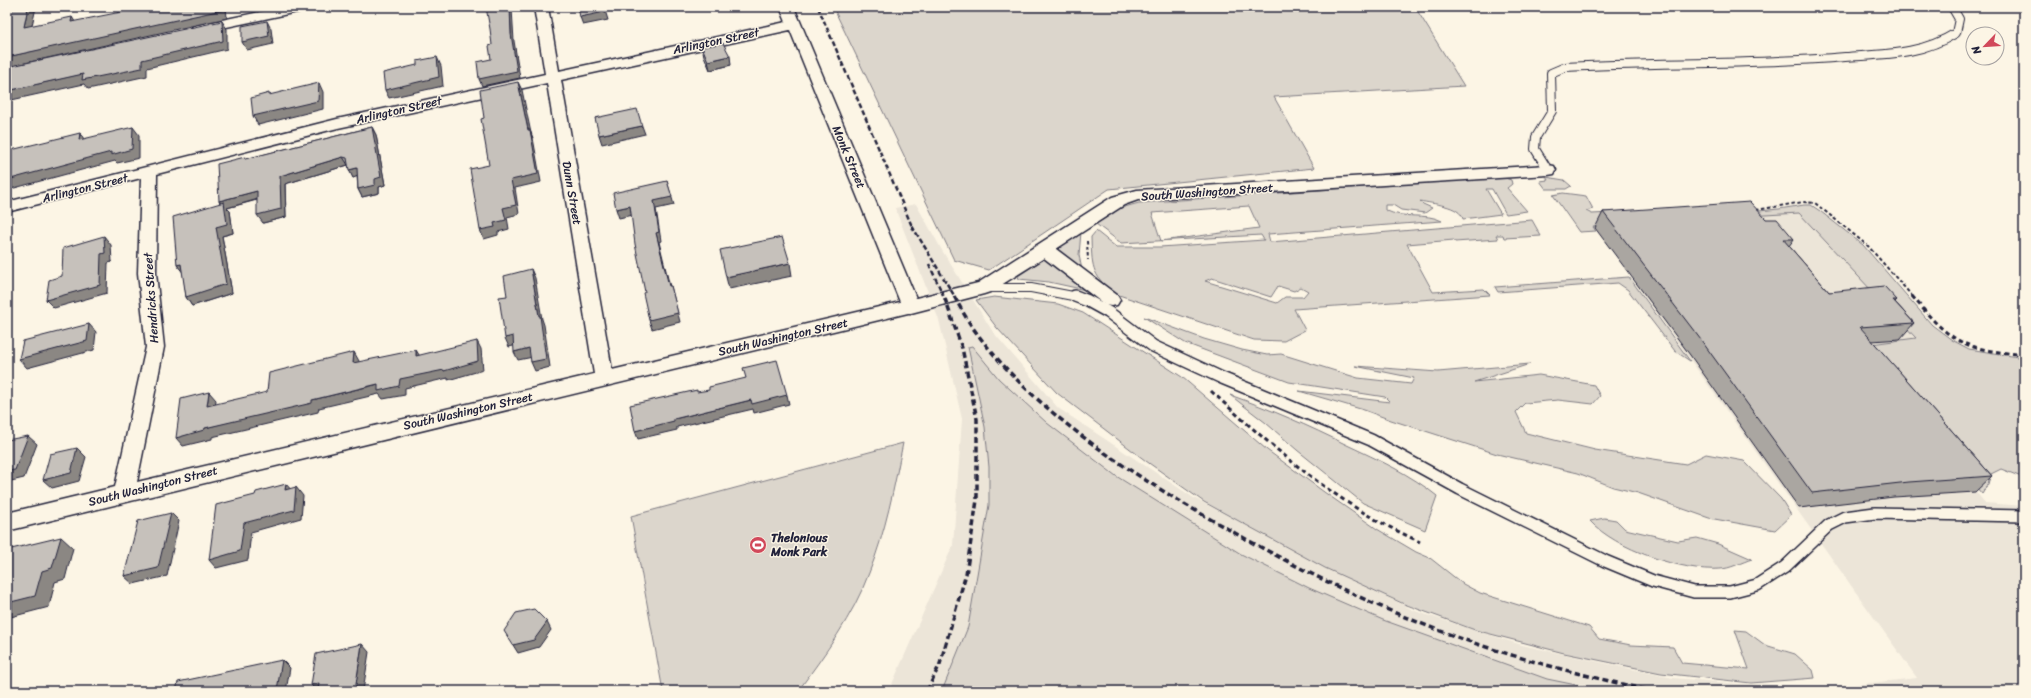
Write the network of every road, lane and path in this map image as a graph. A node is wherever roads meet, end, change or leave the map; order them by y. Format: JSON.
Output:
{"nodes":[{"id":1,"x":302,"y":7,"type":"edge"},
{"id":2,"x":541,"y":7,"type":"edge"},
{"id":3,"x":787,"y":7,"type":"edge"},
{"id":4,"x":1952,"y":7,"type":"edge"},
{"id":5,"x":794,"y":25,"type":"junction"},
{"id":6,"x":186,"y":32,"type":"edge"},
{"id":7,"x":552,"y":77,"type":"junction"},
{"id":8,"x":1548,"y":170,"type":"joint"},
{"id":9,"x":149,"y":172,"type":"junction"},
{"id":10,"x":7,"y":207,"type":"edge"},
{"id":11,"x":1752,"y":211,"type":"edge"},
{"id":12,"x":1092,"y":218,"type":"junction"},
{"id":13,"x":1044,"y":249,"type":"junction"},
{"id":14,"x":1092,"y":284,"type":"junction"},
{"id":15,"x":984,"y":288,"type":"junction"},
{"id":16,"x":1111,"y":300,"type":"dead end"},
{"id":17,"x":911,"y":307,"type":"junction"},
{"id":18,"x":2024,"y":355,"type":"edge"},
{"id":19,"x":604,"y":378,"type":"junction"},
{"id":20,"x":1206,"y":387,"type":"dead end"},
{"id":21,"x":124,"y":493,"type":"junction"},
{"id":22,"x":2024,"y":516,"type":"edge"},
{"id":23,"x":7,"y":522,"type":"edge"},
{"id":24,"x":1420,"y":542,"type":"dead end"}],
"edges":[{"from":1,"to":6,"type":"street"},
{"from":2,"to":7,"type":"street","name":"Dunn Street"},
{"from":3,"to":5,"type":"street","name":"Monk Street"},
{"from":4,"to":8,"type":"lane"},
{"from":5,"to":7,"type":"street","name":"Arlington Street"},
{"from":5,"to":17,"type":"street","name":"Monk Street"},
{"from":7,"to":9,"type":"street","name":"Arlington Street"},
{"from":7,"to":19,"type":"street","name":"Dunn Street"},
{"from":8,"to":12,"type":"street","name":"South Washington Street"},
{"from":9,"to":10,"type":"street","name":"Arlington Street"},
{"from":9,"to":21,"type":"street","name":"Hendricks Street"},
{"from":11,"to":18,"type":"path"},
{"from":12,"to":13,"type":"street","name":"South Washington Street"},
{"from":12,"to":14,"type":"path"},
{"from":13,"to":14,"type":"street"},
{"from":13,"to":15,"type":"street","name":"South Washington Street"},
{"from":14,"to":16,"type":"street"},
{"from":15,"to":17,"type":"street","name":"South Washington Street"},
{"from":15,"to":22,"type":"lane"},
{"from":17,"to":19,"type":"street","name":"South Washington Street"},
{"from":19,"to":21,"type":"street","name":"South Washington Street"},
{"from":20,"to":24,"type":"path"},
{"from":21,"to":23,"type":"street","name":"South Washington Street"}]}
